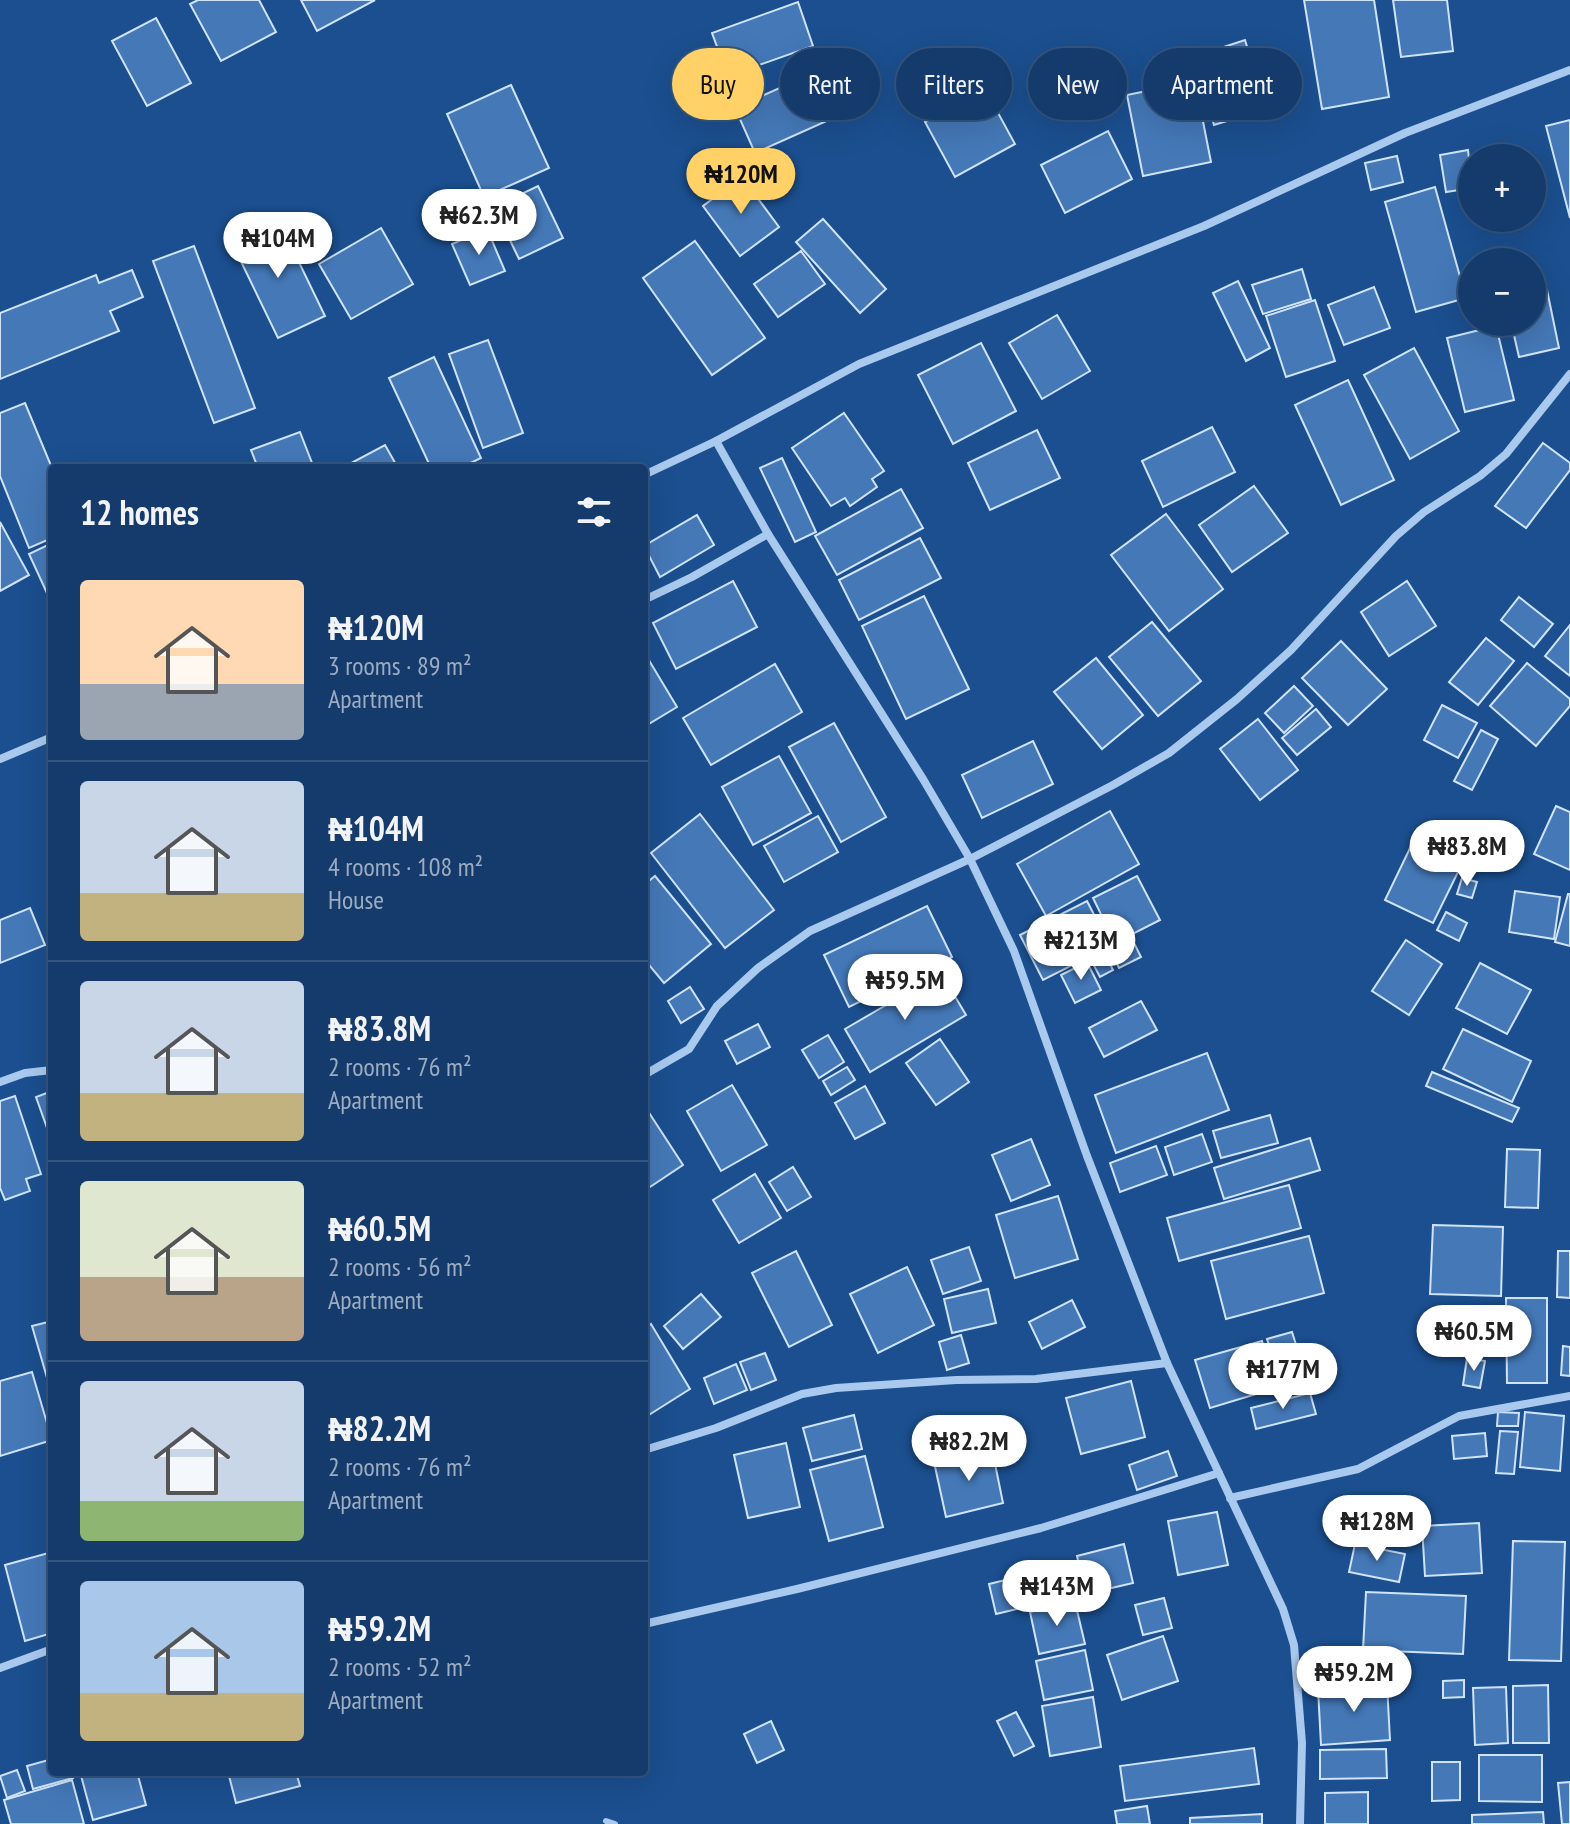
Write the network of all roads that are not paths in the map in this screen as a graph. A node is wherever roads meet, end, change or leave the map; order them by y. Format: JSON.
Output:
{"nodes":[{"id":1,"x":1570,"y":70,"type":"edge"},
{"id":2,"x":1570,"y":374,"type":"edge"},
{"id":3,"x":716,"y":441,"type":"junction"},
{"id":4,"x":648,"y":473,"type":"edge"},
{"id":5,"x":768,"y":534,"type":"junction"},
{"id":6,"x":648,"y":598,"type":"edge"},
{"id":7,"x":48,"y":739,"type":"edge"},
{"id":8,"x":0,"y":759,"type":"edge"},
{"id":9,"x":970,"y":859,"type":"junction"},
{"id":10,"x":48,"y":1070,"type":"edge"},
{"id":11,"x":648,"y":1073,"type":"edge"},
{"id":12,"x":0,"y":1082,"type":"edge"},
{"id":13,"x":1167,"y":1363,"type":"junction"},
{"id":14,"x":1570,"y":1396,"type":"edge"},
{"id":15,"x":648,"y":1449,"type":"edge"},
{"id":16,"x":1219,"y":1473,"type":"junction"},
{"id":17,"x":1230,"y":1498,"type":"junction"},
{"id":18,"x":648,"y":1623,"type":"edge"},
{"id":19,"x":48,"y":1650,"type":"edge"},
{"id":20,"x":0,"y":1668,"type":"edge"},
{"id":21,"x":606,"y":1821,"type":"dead end"},
{"id":22,"x":615,"y":1824,"type":"edge"},
{"id":23,"x":1300,"y":1824,"type":"edge"}],
"edges":[{"from":1,"to":3,"type":"street"},
{"from":2,"to":9,"type":"street"},
{"from":3,"to":4,"type":"street"},
{"from":3,"to":5,"type":"street"},
{"from":5,"to":6,"type":"street"},
{"from":5,"to":9,"type":"street"},
{"from":7,"to":8,"type":"street"},
{"from":9,"to":11,"type":"street"},
{"from":9,"to":13,"type":"street"},
{"from":10,"to":12,"type":"street"},
{"from":13,"to":15,"type":"street"},
{"from":13,"to":16,"type":"street"},
{"from":14,"to":17,"type":"street"},
{"from":16,"to":17,"type":"street"},
{"from":16,"to":18,"type":"street"},
{"from":17,"to":23,"type":"street"},
{"from":19,"to":20,"type":"street"},
{"from":21,"to":22,"type":"lane"}]}
